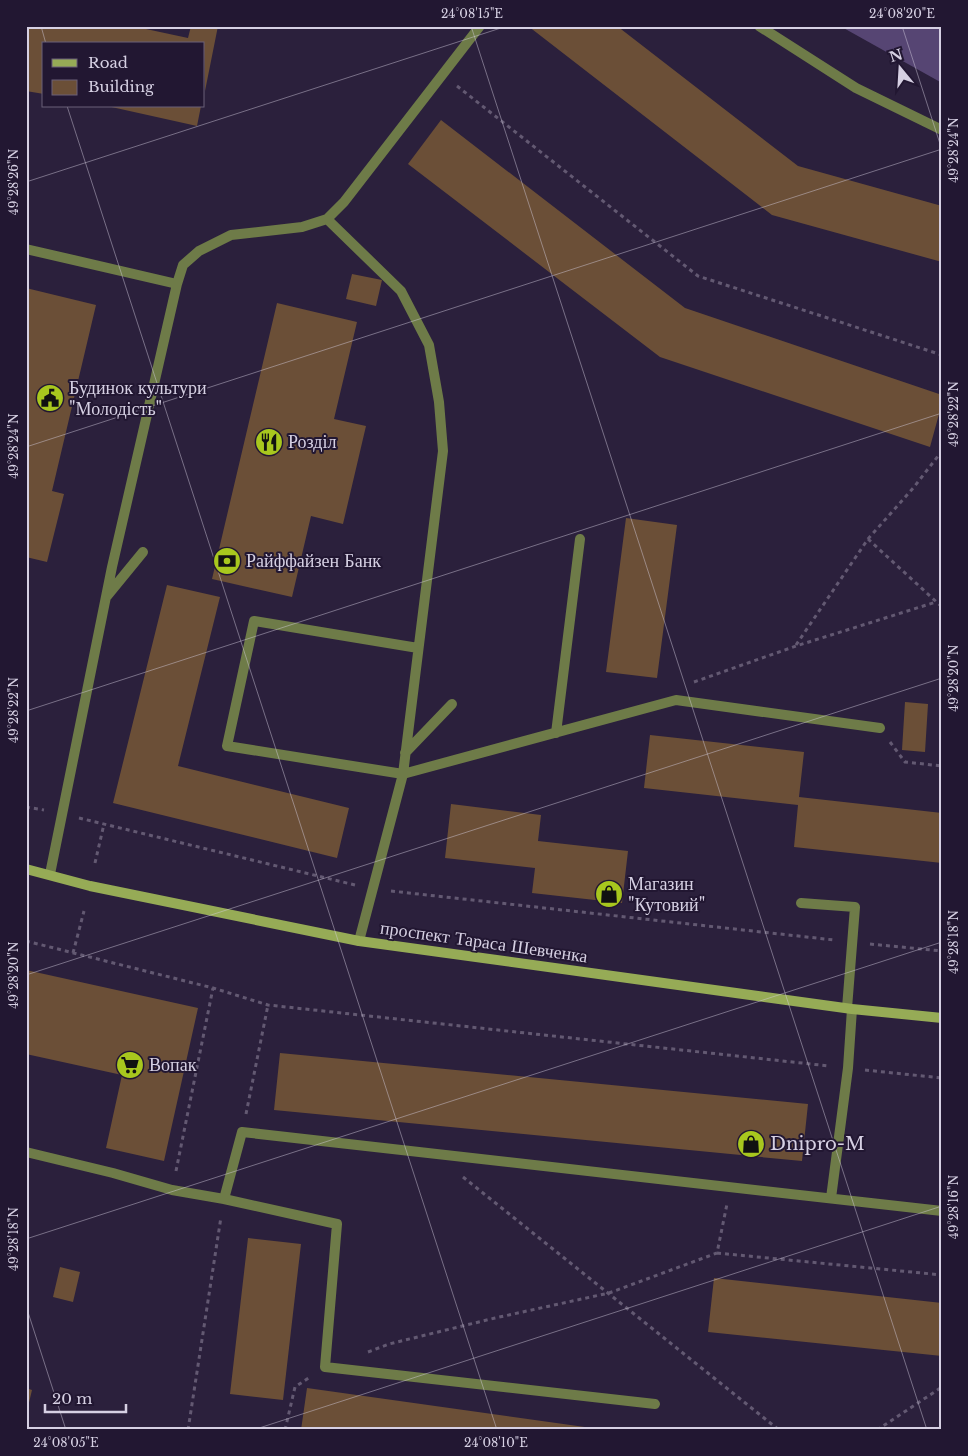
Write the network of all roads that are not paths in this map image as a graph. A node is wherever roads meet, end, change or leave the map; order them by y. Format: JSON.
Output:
{"nodes":[{"id":1,"x":480,"y":26,"type":"edge"},
{"id":2,"x":759,"y":26,"type":"edge"},
{"id":3,"x":942,"y":130,"type":"edge"},
{"id":4,"x":327,"y":219,"type":"junction"},
{"id":5,"x":26,"y":249,"type":"edge"},
{"id":6,"x":177,"y":284,"type":"junction"},
{"id":7,"x":580,"y":539,"type":"dead end"},
{"id":8,"x":143,"y":552,"type":"dead end"},
{"id":9,"x":106,"y":597,"type":"junction"},
{"id":10,"x":418,"y":648,"type":"junction"},
{"id":11,"x":452,"y":704,"type":"dead end"},
{"id":12,"x":880,"y":728,"type":"road end"},
{"id":13,"x":556,"y":733,"type":"junction"},
{"id":14,"x":405,"y":753,"type":"junction"},
{"id":15,"x":402,"y":774,"type":"junction"},
{"id":16,"x":26,"y":869,"type":"edge"},
{"id":17,"x":50,"y":874,"type":"junction"},
{"id":18,"x":801,"y":903,"type":"dead end"},
{"id":19,"x":358,"y":941,"type":"junction"},
{"id":20,"x":849,"y":1008,"type":"junction"},
{"id":21,"x":942,"y":1018,"type":"edge"},
{"id":22,"x":26,"y":1152,"type":"edge"},
{"id":23,"x":831,"y":1198,"type":"junction"},
{"id":24,"x":224,"y":1199,"type":"junction"},
{"id":25,"x":942,"y":1211,"type":"edge"},
{"id":26,"x":655,"y":1404,"type":"dead end"}],
"edges":[{"from":1,"to":4,"type":"street"},
{"from":2,"to":3,"type":"street"},
{"from":4,"to":6,"type":"street"},
{"from":4,"to":10,"type":"street"},
{"from":5,"to":6,"type":"street"},
{"from":6,"to":9,"type":"street"},
{"from":7,"to":13,"type":"street"},
{"from":8,"to":9,"type":"street"},
{"from":9,"to":17,"type":"street"},
{"from":10,"to":14,"type":"street"},
{"from":10,"to":15,"type":"street"},
{"from":11,"to":14,"type":"street"},
{"from":12,"to":13,"type":"street"},
{"from":13,"to":15,"type":"street"},
{"from":14,"to":15,"type":"street"},
{"from":15,"to":19,"type":"street"},
{"from":16,"to":17,"type":"street","name":"проспект Тараса Шевченка"},
{"from":17,"to":19,"type":"street","name":"проспект Тараса Шевченка"},
{"from":18,"to":20,"type":"street"},
{"from":19,"to":20,"type":"street","name":"проспект Тараса Шевченка"},
{"from":20,"to":21,"type":"street","name":"проспект Тараса Шевченка"},
{"from":20,"to":23,"type":"street"},
{"from":22,"to":24,"type":"street"},
{"from":23,"to":24,"type":"street"},
{"from":23,"to":25,"type":"street"},
{"from":24,"to":26,"type":"street"}]}
